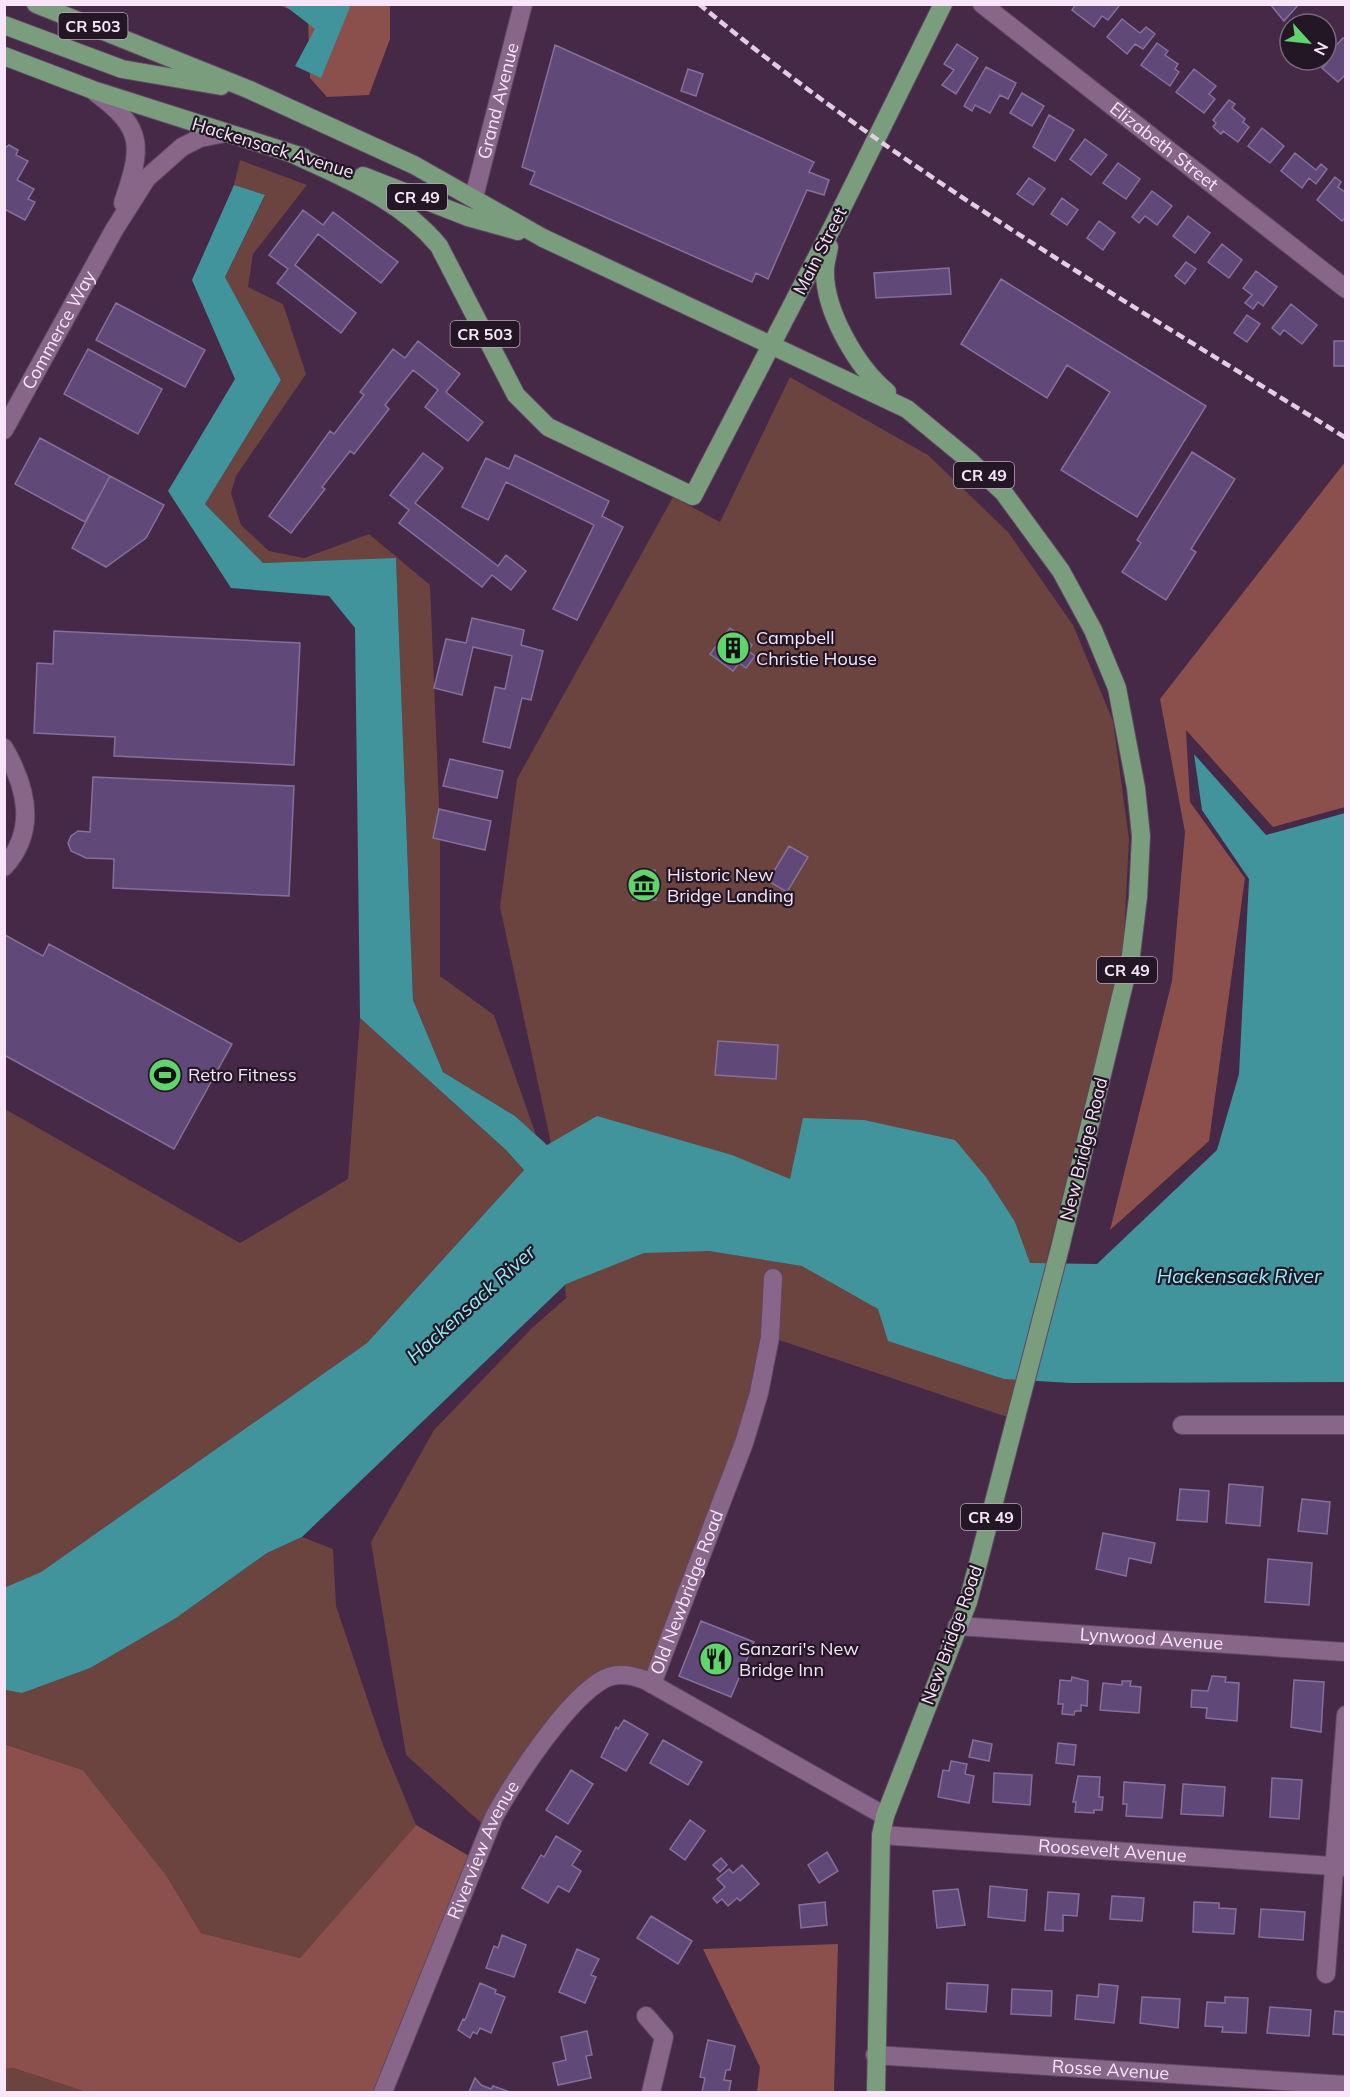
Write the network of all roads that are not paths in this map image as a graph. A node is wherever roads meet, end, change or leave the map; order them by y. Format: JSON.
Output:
{"nodes":[{"id":1,"x":36,"y":4,"type":"edge"},
{"id":2,"x":523,"y":4,"type":"edge"},
{"id":3,"x":943,"y":4,"type":"edge"},
{"id":4,"x":982,"y":4,"type":"edge"},
{"id":5,"x":4,"y":26,"type":"edge"},
{"id":6,"x":4,"y":56,"type":"edge"},
{"id":7,"x":93,"y":90,"type":"junction"},
{"id":8,"x":250,"y":90,"type":"junction"},
{"id":9,"x":225,"y":133,"type":"junction"},
{"id":10,"x":293,"y":154,"type":"junction"},
{"id":11,"x":474,"y":197,"type":"junction"},
{"id":12,"x":834,"y":226,"type":"junction"},
{"id":13,"x":114,"y":230,"type":"junction"},
{"id":14,"x":543,"y":238,"type":"junction"},
{"id":15,"x":1346,"y":289,"type":"edge"},
{"id":16,"x":771,"y":344,"type":"junction"},
{"id":17,"x":907,"y":409,"type":"junction"},
{"id":18,"x":4,"y":430,"type":"edge"},
{"id":19,"x":4,"y":748,"type":"edge"},
{"id":20,"x":4,"y":867,"type":"edge"},
{"id":21,"x":773,"y":1278,"type":"dead end"},
{"id":22,"x":1182,"y":1425,"type":"dead end"},
{"id":23,"x":1346,"y":1425,"type":"edge"},
{"id":24,"x":957,"y":1626,"type":"junction"},
{"id":25,"x":1346,"y":1652,"type":"edge"},
{"id":26,"x":652,"y":1684,"type":"junction"},
{"id":27,"x":1346,"y":1715,"type":"edge"},
{"id":28,"x":885,"y":1816,"type":"junction"},
{"id":29,"x":881,"y":1835,"type":"junction"},
{"id":30,"x":1340,"y":1867,"type":"edge"},
{"id":31,"x":1326,"y":1974,"type":"dead end"},
{"id":32,"x":646,"y":2016,"type":"dead end"},
{"id":33,"x":875,"y":2055,"type":"junction"},
{"id":34,"x":1346,"y":2085,"type":"edge"},
{"id":35,"x":383,"y":2092,"type":"edge"},
{"id":36,"x":651,"y":2092,"type":"edge"},
{"id":37,"x":876,"y":2092,"type":"edge"}],
"edges":[{"from":1,"to":8,"type":"main road","name":"Hackensack Avenue","number":"CR 503"},
{"from":2,"to":11,"type":"street","name":"Grand Avenue"},
{"from":3,"to":12,"type":"main road","name":"Main Street","number":"CR 503"},
{"from":4,"to":15,"type":"street","name":"Elizabeth Street"},
{"from":5,"to":8,"type":"main road"},
{"from":6,"to":7,"type":"main road","name":"Hackensack Avenue","number":"CR 503"},
{"from":7,"to":9,"type":"main road","name":"Hackensack Avenue","number":"CR 503"},
{"from":7,"to":13,"type":"street","name":"Commerce Way"},
{"from":8,"to":11,"type":"main road","name":"Hackensack Avenue","number":"CR 503"},
{"from":9,"to":10,"type":"main road","name":"Hackensack Avenue","number":"CR 503"},
{"from":9,"to":13,"type":"street","name":"Commerce Way"},
{"from":10,"to":14,"type":"main road","name":"Hackensack Avenue","number":"CR 49"},
{"from":10,"to":16,"type":"main road","name":"Main Street","number":"CR 503"},
{"from":11,"to":14,"type":"main road","name":"Hackensack Avenue","number":"CR 503"},
{"from":12,"to":16,"type":"main road","name":"Main Street","number":"CR 503"},
{"from":12,"to":17,"type":"main road"},
{"from":13,"to":18,"type":"street","name":"Commerce Way"},
{"from":14,"to":16,"type":"main road","name":"Hackensack Avenue","number":"CR 503"},
{"from":16,"to":17,"type":"main road","name":"New Bridge Road","number":"CR 49"},
{"from":17,"to":24,"type":"main road","name":"New Bridge Road","number":"CR 49"},
{"from":19,"to":20,"type":"street"},
{"from":21,"to":26,"type":"street","name":"Old Newbridge Road"},
{"from":22,"to":23,"type":"street"},
{"from":24,"to":25,"type":"street","name":"Lynwood Avenue"},
{"from":24,"to":28,"type":"main road","name":"New Bridge Road","number":"CR 49"},
{"from":26,"to":28,"type":"street","name":"Old Newbridge Road"},
{"from":26,"to":35,"type":"street","name":"Riverview Avenue"},
{"from":27,"to":30,"type":"street"},
{"from":28,"to":29,"type":"main road","name":"New Bridge Road","number":"CR 49"},
{"from":29,"to":30,"type":"street","name":"Roosevelt Avenue"},
{"from":29,"to":33,"type":"main road","name":"New Bridge Road","number":"CR 49"},
{"from":30,"to":31,"type":"street"},
{"from":32,"to":36,"type":"street"},
{"from":33,"to":34,"type":"street","name":"Rosse Avenue"},
{"from":33,"to":37,"type":"main road","name":"New Bridge Road","number":"CR 49"}]}
